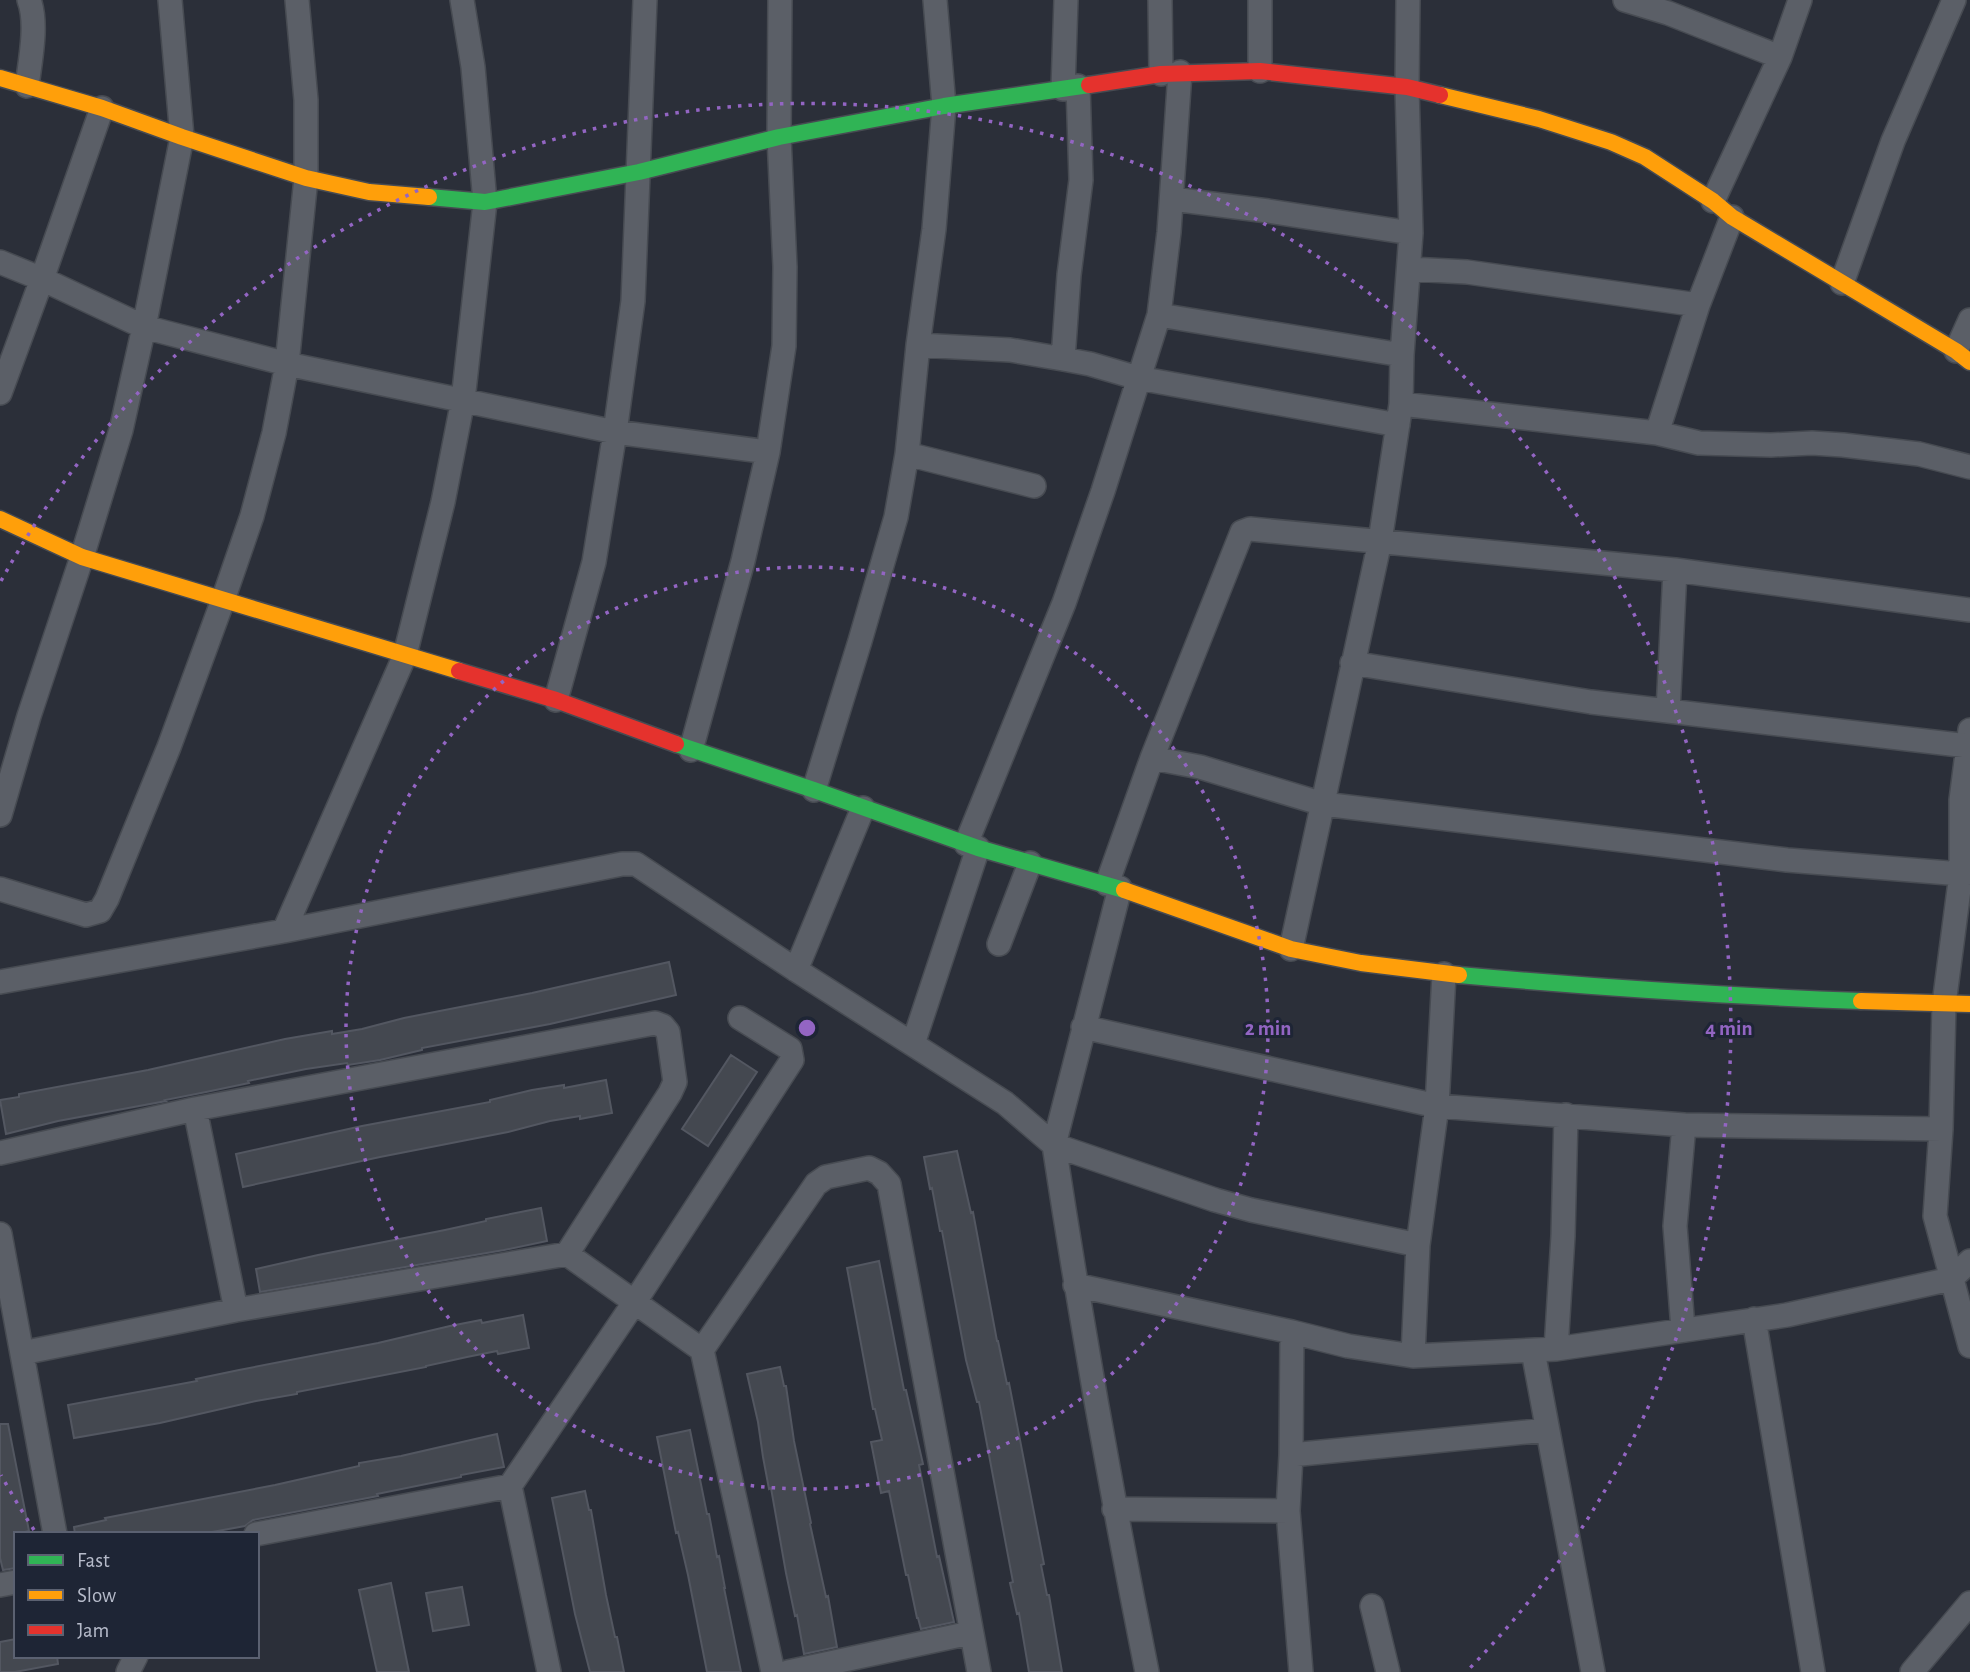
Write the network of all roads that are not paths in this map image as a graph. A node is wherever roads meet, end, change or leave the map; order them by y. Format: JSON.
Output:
{"nodes":[{"id":1,"x":29,"y":0,"type":"edge"},
{"id":2,"x":170,"y":0,"type":"edge"},
{"id":3,"x":297,"y":0,"type":"edge"},
{"id":4,"x":462,"y":0,"type":"edge"},
{"id":5,"x":645,"y":0,"type":"edge"},
{"id":6,"x":780,"y":0,"type":"edge"},
{"id":7,"x":935,"y":0,"type":"edge"},
{"id":8,"x":1066,"y":0,"type":"edge"},
{"id":9,"x":1160,"y":0,"type":"edge"},
{"id":10,"x":1260,"y":0,"type":"edge"},
{"id":11,"x":1408,"y":0,"type":"edge"},
{"id":12,"x":1625,"y":0,"type":"edge"},
{"id":13,"x":1800,"y":0,"type":"edge"},
{"id":14,"x":1954,"y":0,"type":"edge"},
{"id":15,"x":1780,"y":57,"type":"junction"},
{"id":16,"x":1260,"y":71,"type":"junction"},
{"id":17,"x":1170,"y":73,"type":"junction"},
{"id":18,"x":0,"y":78,"type":"edge"},
{"id":19,"x":27,"y":86,"type":"junction"},
{"id":20,"x":1071,"y":87,"type":"junction"},
{"id":21,"x":1407,"y":87,"type":"junction"},
{"id":22,"x":944,"y":106,"type":"junction"},
{"id":23,"x":102,"y":108,"type":"junction"},
{"id":24,"x":182,"y":137,"type":"junction"},
{"id":25,"x":779,"y":137,"type":"junction"},
{"id":26,"x":639,"y":172,"type":"junction"},
{"id":27,"x":306,"y":178,"type":"junction"},
{"id":28,"x":1172,"y":200,"type":"junction"},
{"id":29,"x":1713,"y":201,"type":"junction"},
{"id":30,"x":485,"y":202,"type":"junction"},
{"id":31,"x":1732,"y":216,"type":"junction"},
{"id":32,"x":1411,"y":233,"type":"junction"},
{"id":33,"x":0,"y":262,"type":"edge"},
{"id":34,"x":1410,"y":269,"type":"junction"},
{"id":35,"x":42,"y":279,"type":"junction"},
{"id":36,"x":1842,"y":283,"type":"junction"},
{"id":37,"x":1698,"y":305,"type":"junction"},
{"id":38,"x":1159,"y":315,"type":"junction"},
{"id":39,"x":1970,"y":320,"type":"edge"},
{"id":40,"x":144,"y":327,"type":"junction"},
{"id":41,"x":918,"y":345,"type":"junction"},
{"id":42,"x":1402,"y":355,"type":"junction"},
{"id":43,"x":1963,"y":357,"type":"edge"},
{"id":44,"x":1063,"y":359,"type":"junction"},
{"id":45,"x":287,"y":365,"type":"junction"},
{"id":46,"x":1138,"y":378,"type":"junction"},
{"id":47,"x":0,"y":393,"type":"edge"},
{"id":48,"x":463,"y":400,"type":"junction"},
{"id":49,"x":1400,"y":414,"type":"junction"},
{"id":50,"x":615,"y":432,"type":"junction"},
{"id":51,"x":1657,"y":433,"type":"junction"},
{"id":52,"x":768,"y":452,"type":"junction"},
{"id":53,"x":907,"y":454,"type":"junction"},
{"id":54,"x":1970,"y":467,"type":"edge"},
{"id":55,"x":1034,"y":486,"type":"dead end"},
{"id":56,"x":0,"y":519,"type":"edge"},
{"id":57,"x":1380,"y":541,"type":"junction"},
{"id":58,"x":82,"y":557,"type":"junction"},
{"id":59,"x":1675,"y":570,"type":"junction"},
{"id":60,"x":223,"y":600,"type":"junction"},
{"id":61,"x":1970,"y":610,"type":"edge"},
{"id":62,"x":405,"y":655,"type":"junction"},
{"id":63,"x":1353,"y":663,"type":"junction"},
{"id":64,"x":556,"y":700,"type":"junction"},
{"id":65,"x":1668,"y":711,"type":"junction"},
{"id":66,"x":1969,"y":738,"type":"edge"},
{"id":67,"x":691,"y":750,"type":"junction"},
{"id":68,"x":1152,"y":758,"type":"junction"},
{"id":69,"x":814,"y":790,"type":"junction"},
{"id":70,"x":1323,"y":804,"type":"junction"},
{"id":71,"x":863,"y":808,"type":"junction"},
{"id":72,"x":0,"y":815,"type":"edge"},
{"id":73,"x":972,"y":846,"type":"junction"},
{"id":74,"x":1030,"y":863,"type":"junction"},
{"id":75,"x":1966,"y":873,"type":"edge"},
{"id":76,"x":1114,"y":886,"type":"junction"},
{"id":77,"x":0,"y":890,"type":"edge"},
{"id":78,"x":284,"y":931,"type":"junction"},
{"id":79,"x":999,"y":944,"type":"dead end"},
{"id":80,"x":1291,"y":949,"type":"junction"},
{"id":81,"x":796,"y":970,"type":"junction"},
{"id":82,"x":1444,"y":974,"type":"junction"},
{"id":83,"x":0,"y":982,"type":"edge"},
{"id":84,"x":1944,"y":1004,"type":"junction"},
{"id":85,"x":1970,"y":1004,"type":"edge"},
{"id":86,"x":740,"y":1017,"type":"dead end"},
{"id":87,"x":1083,"y":1027,"type":"junction"},
{"id":88,"x":913,"y":1044,"type":"junction"},
{"id":89,"x":1437,"y":1106,"type":"junction"},
{"id":90,"x":195,"y":1110,"type":"junction"},
{"id":91,"x":1566,"y":1115,"type":"junction"},
{"id":92,"x":1684,"y":1125,"type":"junction"},
{"id":93,"x":1941,"y":1129,"type":"junction"},
{"id":94,"x":1054,"y":1145,"type":"junction"},
{"id":95,"x":0,"y":1153,"type":"edge"},
{"id":96,"x":0,"y":1234,"type":"edge"},
{"id":97,"x":1418,"y":1245,"type":"junction"},
{"id":98,"x":567,"y":1254,"type":"junction"},
{"id":99,"x":1970,"y":1261,"type":"edge"},
{"id":100,"x":1951,"y":1279,"type":"junction"},
{"id":101,"x":1075,"y":1285,"type":"junction"},
{"id":102,"x":634,"y":1303,"type":"junction"},
{"id":103,"x":236,"y":1310,"type":"junction"},
{"id":104,"x":1754,"y":1319,"type":"junction"},
{"id":105,"x":1683,"y":1329,"type":"junction"},
{"id":106,"x":1292,"y":1332,"type":"junction"},
{"id":107,"x":1970,"y":1346,"type":"edge"},
{"id":108,"x":702,"y":1350,"type":"junction"},
{"id":109,"x":1544,"y":1350,"type":"junction"},
{"id":110,"x":22,"y":1353,"type":"junction"},
{"id":111,"x":1413,"y":1356,"type":"junction"},
{"id":112,"x":1547,"y":1430,"type":"junction"},
{"id":113,"x":1291,"y":1455,"type":"junction"},
{"id":114,"x":510,"y":1486,"type":"junction"},
{"id":115,"x":1114,"y":1509,"type":"junction"},
{"id":116,"x":1288,"y":1511,"type":"junction"},
{"id":117,"x":55,"y":1532,"type":"edge"},
{"id":118,"x":259,"y":1533,"type":"edge"},
{"id":119,"x":1970,"y":1603,"type":"edge"},
{"id":120,"x":1372,"y":1606,"type":"dead end"},
{"id":121,"x":970,"y":1633,"type":"junction"},
{"id":122,"x":549,"y":1672,"type":"edge"},
{"id":123,"x":773,"y":1672,"type":"edge"},
{"id":124,"x":788,"y":1672,"type":"edge"},
{"id":125,"x":979,"y":1672,"type":"edge"},
{"id":126,"x":1147,"y":1672,"type":"edge"},
{"id":127,"x":1301,"y":1672,"type":"edge"},
{"id":128,"x":1388,"y":1672,"type":"edge"},
{"id":129,"x":1593,"y":1672,"type":"edge"},
{"id":130,"x":1814,"y":1672,"type":"edge"},
{"id":131,"x":1912,"y":1672,"type":"edge"}],
"edges":[{"from":1,"to":19,"type":"street"},
{"from":2,"to":24,"type":"street"},
{"from":3,"to":27,"type":"street"},
{"from":4,"to":30,"type":"street"},
{"from":5,"to":26,"type":"street"},
{"from":6,"to":25,"type":"street"},
{"from":7,"to":22,"type":"street"},
{"from":8,"to":20,"type":"street"},
{"from":9,"to":17,"type":"street"},
{"from":10,"to":16,"type":"street"},
{"from":11,"to":21,"type":"street"},
{"from":12,"to":15,"type":"street"},
{"from":13,"to":15,"type":"street"},
{"from":14,"to":36,"type":"street"},
{"from":15,"to":29,"type":"street"},
{"from":16,"to":17,"type":"street"},
{"from":16,"to":21,"type":"street"},
{"from":17,"to":20,"type":"street"},
{"from":17,"to":28,"type":"street"},
{"from":18,"to":19,"type":"street"},
{"from":19,"to":23,"type":"street"},
{"from":20,"to":22,"type":"street"},
{"from":20,"to":44,"type":"street"},
{"from":21,"to":29,"type":"street"},
{"from":21,"to":32,"type":"street"},
{"from":22,"to":25,"type":"street"},
{"from":22,"to":41,"type":"street"},
{"from":23,"to":24,"type":"street"},
{"from":23,"to":35,"type":"street"},
{"from":24,"to":27,"type":"street"},
{"from":24,"to":40,"type":"street"},
{"from":25,"to":26,"type":"street"},
{"from":25,"to":52,"type":"street"},
{"from":26,"to":30,"type":"street"},
{"from":26,"to":50,"type":"street"},
{"from":27,"to":30,"type":"street"},
{"from":27,"to":45,"type":"street"},
{"from":28,"to":32,"type":"street"},
{"from":28,"to":38,"type":"street"},
{"from":29,"to":31,"type":"street"},
{"from":30,"to":48,"type":"street"},
{"from":31,"to":36,"type":"street"},
{"from":31,"to":37,"type":"street"},
{"from":32,"to":34,"type":"street"},
{"from":33,"to":35,"type":"street"},
{"from":34,"to":37,"type":"street"},
{"from":34,"to":42,"type":"street"},
{"from":35,"to":40,"type":"street"},
{"from":35,"to":47,"type":"street"},
{"from":36,"to":43,"type":"street"},
{"from":37,"to":51,"type":"street"},
{"from":38,"to":42,"type":"street"},
{"from":38,"to":46,"type":"street"},
{"from":39,"to":43,"type":"street"},
{"from":40,"to":45,"type":"street"},
{"from":40,"to":58,"type":"street"},
{"from":41,"to":44,"type":"street"},
{"from":41,"to":53,"type":"street"},
{"from":42,"to":49,"type":"street"},
{"from":44,"to":46,"type":"street"},
{"from":45,"to":48,"type":"street"},
{"from":45,"to":60,"type":"street"},
{"from":46,"to":49,"type":"street"},
{"from":46,"to":73,"type":"street"},
{"from":48,"to":50,"type":"street"},
{"from":48,"to":62,"type":"street"},
{"from":49,"to":51,"type":"street"},
{"from":49,"to":57,"type":"street"},
{"from":50,"to":52,"type":"street"},
{"from":50,"to":64,"type":"street"},
{"from":51,"to":54,"type":"street"},
{"from":52,"to":67,"type":"street"},
{"from":53,"to":55,"type":"street"},
{"from":53,"to":69,"type":"street"},
{"from":56,"to":58,"type":"street"},
{"from":57,"to":59,"type":"street"},
{"from":57,"to":63,"type":"street"},
{"from":57,"to":68,"type":"street"},
{"from":58,"to":60,"type":"street"},
{"from":58,"to":72,"type":"street"},
{"from":59,"to":61,"type":"street"},
{"from":59,"to":65,"type":"street"},
{"from":60,"to":62,"type":"street"},
{"from":60,"to":77,"type":"street"},
{"from":62,"to":64,"type":"street"},
{"from":62,"to":78,"type":"street"},
{"from":63,"to":65,"type":"street"},
{"from":63,"to":70,"type":"street"},
{"from":64,"to":67,"type":"street"},
{"from":65,"to":66,"type":"street"},
{"from":66,"to":75,"type":"street"},
{"from":67,"to":69,"type":"street"},
{"from":68,"to":70,"type":"street"},
{"from":68,"to":76,"type":"street"},
{"from":69,"to":71,"type":"street"},
{"from":70,"to":75,"type":"street"},
{"from":70,"to":80,"type":"street"},
{"from":71,"to":73,"type":"street"},
{"from":71,"to":81,"type":"street"},
{"from":73,"to":74,"type":"street"},
{"from":73,"to":88,"type":"street"},
{"from":74,"to":76,"type":"street"},
{"from":74,"to":79,"type":"street"},
{"from":75,"to":84,"type":"street"},
{"from":76,"to":80,"type":"street"},
{"from":76,"to":87,"type":"street"},
{"from":78,"to":81,"type":"street"},
{"from":78,"to":83,"type":"street"},
{"from":80,"to":82,"type":"street"},
{"from":81,"to":88,"type":"street"},
{"from":82,"to":84,"type":"street"},
{"from":82,"to":89,"type":"street"},
{"from":84,"to":85,"type":"street"},
{"from":84,"to":93,"type":"street"},
{"from":86,"to":102,"type":"street"},
{"from":87,"to":89,"type":"street"},
{"from":87,"to":94,"type":"street"},
{"from":88,"to":94,"type":"street"},
{"from":89,"to":91,"type":"street"},
{"from":89,"to":97,"type":"street"},
{"from":90,"to":95,"type":"street"},
{"from":90,"to":98,"type":"street"},
{"from":90,"to":103,"type":"street"},
{"from":91,"to":92,"type":"street"},
{"from":91,"to":109,"type":"street"},
{"from":92,"to":93,"type":"street"},
{"from":92,"to":105,"type":"street"},
{"from":93,"to":100,"type":"street"},
{"from":94,"to":97,"type":"street"},
{"from":94,"to":101,"type":"street"},
{"from":96,"to":110,"type":"street"},
{"from":97,"to":111,"type":"street"},
{"from":98,"to":102,"type":"street"},
{"from":98,"to":103,"type":"street"},
{"from":99,"to":100,"type":"street"},
{"from":100,"to":104,"type":"street"},
{"from":100,"to":107,"type":"street"},
{"from":101,"to":106,"type":"street"},
{"from":101,"to":115,"type":"street"},
{"from":102,"to":108,"type":"street"},
{"from":102,"to":114,"type":"street"},
{"from":103,"to":110,"type":"street"},
{"from":104,"to":105,"type":"street"},
{"from":104,"to":130,"type":"street"},
{"from":105,"to":109,"type":"street"},
{"from":106,"to":111,"type":"street"},
{"from":106,"to":113,"type":"street"},
{"from":108,"to":121,"type":"street"},
{"from":108,"to":123,"type":"street"},
{"from":109,"to":111,"type":"street"},
{"from":109,"to":112,"type":"street"},
{"from":110,"to":117,"type":"street"},
{"from":112,"to":113,"type":"street"},
{"from":112,"to":129,"type":"street"},
{"from":113,"to":116,"type":"street"},
{"from":114,"to":118,"type":"street"},
{"from":114,"to":122,"type":"street"},
{"from":115,"to":116,"type":"street"},
{"from":115,"to":126,"type":"street"},
{"from":116,"to":127,"type":"street"},
{"from":119,"to":131,"type":"street"},
{"from":120,"to":128,"type":"street"},
{"from":121,"to":124,"type":"street"},
{"from":121,"to":125,"type":"street"}]}
